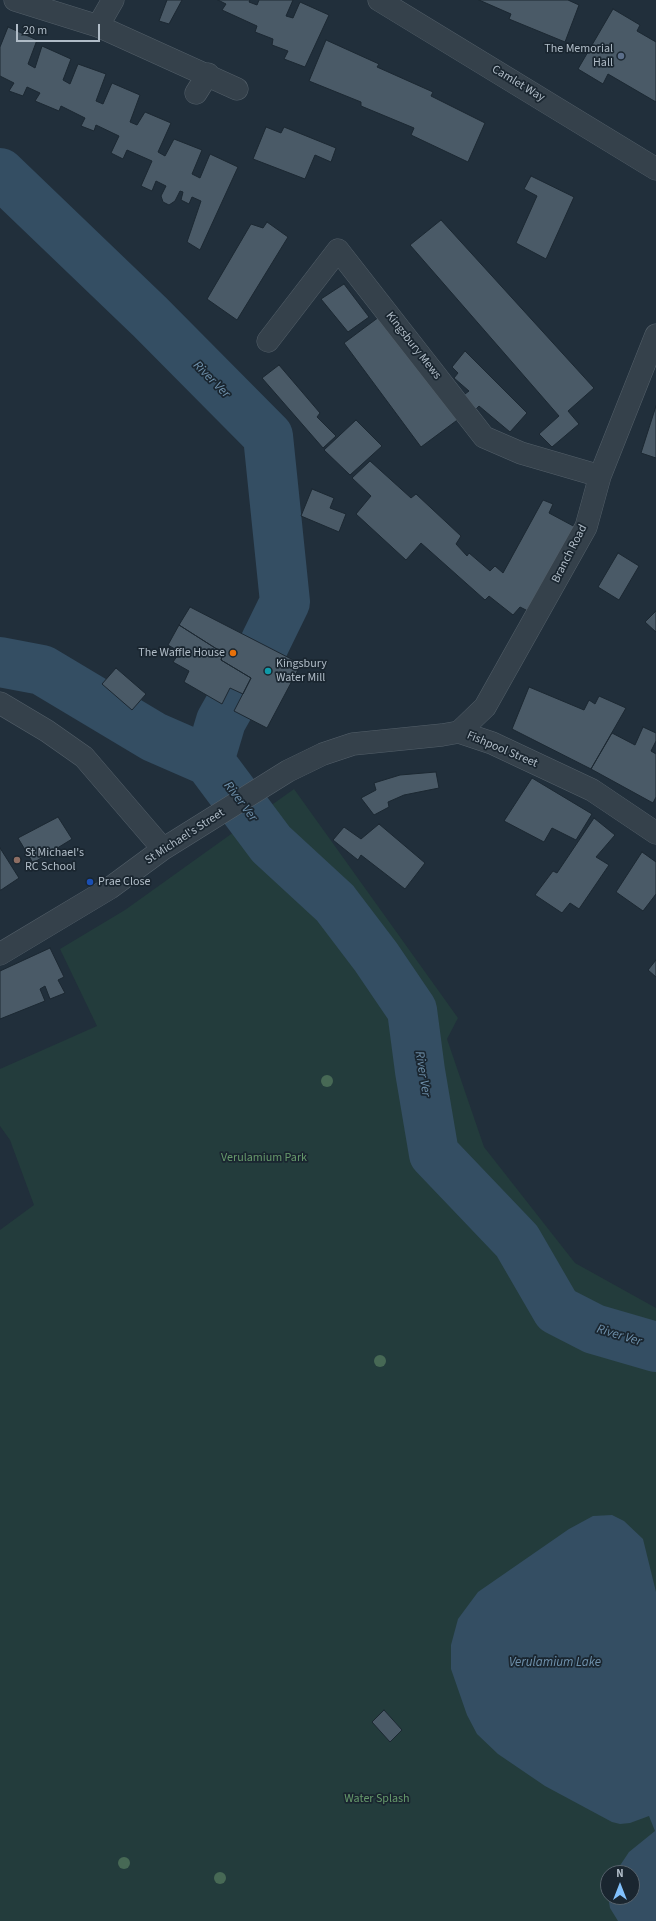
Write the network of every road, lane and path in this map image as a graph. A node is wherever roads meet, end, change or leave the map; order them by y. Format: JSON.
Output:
{"nodes":[{"id":1,"x":15,"y":0,"type":"edge"},
{"id":2,"x":113,"y":0,"type":"edge"},
{"id":3,"x":379,"y":0,"type":"edge"},
{"id":4,"x":98,"y":26,"type":"junction"},
{"id":5,"x":208,"y":74,"type":"junction"},
{"id":6,"x":237,"y":89,"type":"dead end"},
{"id":7,"x":196,"y":92,"type":"dead end"},
{"id":8,"x":656,"y":169,"type":"edge"},
{"id":9,"x":656,"y":335,"type":"edge"},
{"id":10,"x":268,"y":341,"type":"dead end"},
{"id":11,"x":600,"y":476,"type":"junction"},
{"id":12,"x":0,"y":703,"type":"edge"},
{"id":13,"x":459,"y":732,"type":"junction"},
{"id":14,"x":288,"y":771,"type":"joint"},
{"id":15,"x":656,"y":833,"type":"edge"},
{"id":16,"x":163,"y":849,"type":"junction"},
{"id":17,"x":0,"y":954,"type":"edge"}],
"edges":[{"from":1,"to":4,"type":"street"},
{"from":2,"to":4,"type":"street"},
{"from":3,"to":8,"type":"street","name":"Camlet Way"},
{"from":4,"to":5,"type":"street"},
{"from":5,"to":6,"type":"street"},
{"from":5,"to":7,"type":"street"},
{"from":9,"to":11,"type":"street","name":"Branch Road"},
{"from":10,"to":11,"type":"street","name":"Kingsbury Mews"},
{"from":11,"to":13,"type":"street","name":"Branch Road"},
{"from":12,"to":16,"type":"street"},
{"from":13,"to":14,"type":"street","name":"Fishpool Street"},
{"from":13,"to":15,"type":"street","name":"Fishpool Street"},
{"from":14,"to":16,"type":"street","name":"St Michael's Street"},
{"from":16,"to":17,"type":"street","name":"St Michael's Street"}]}
